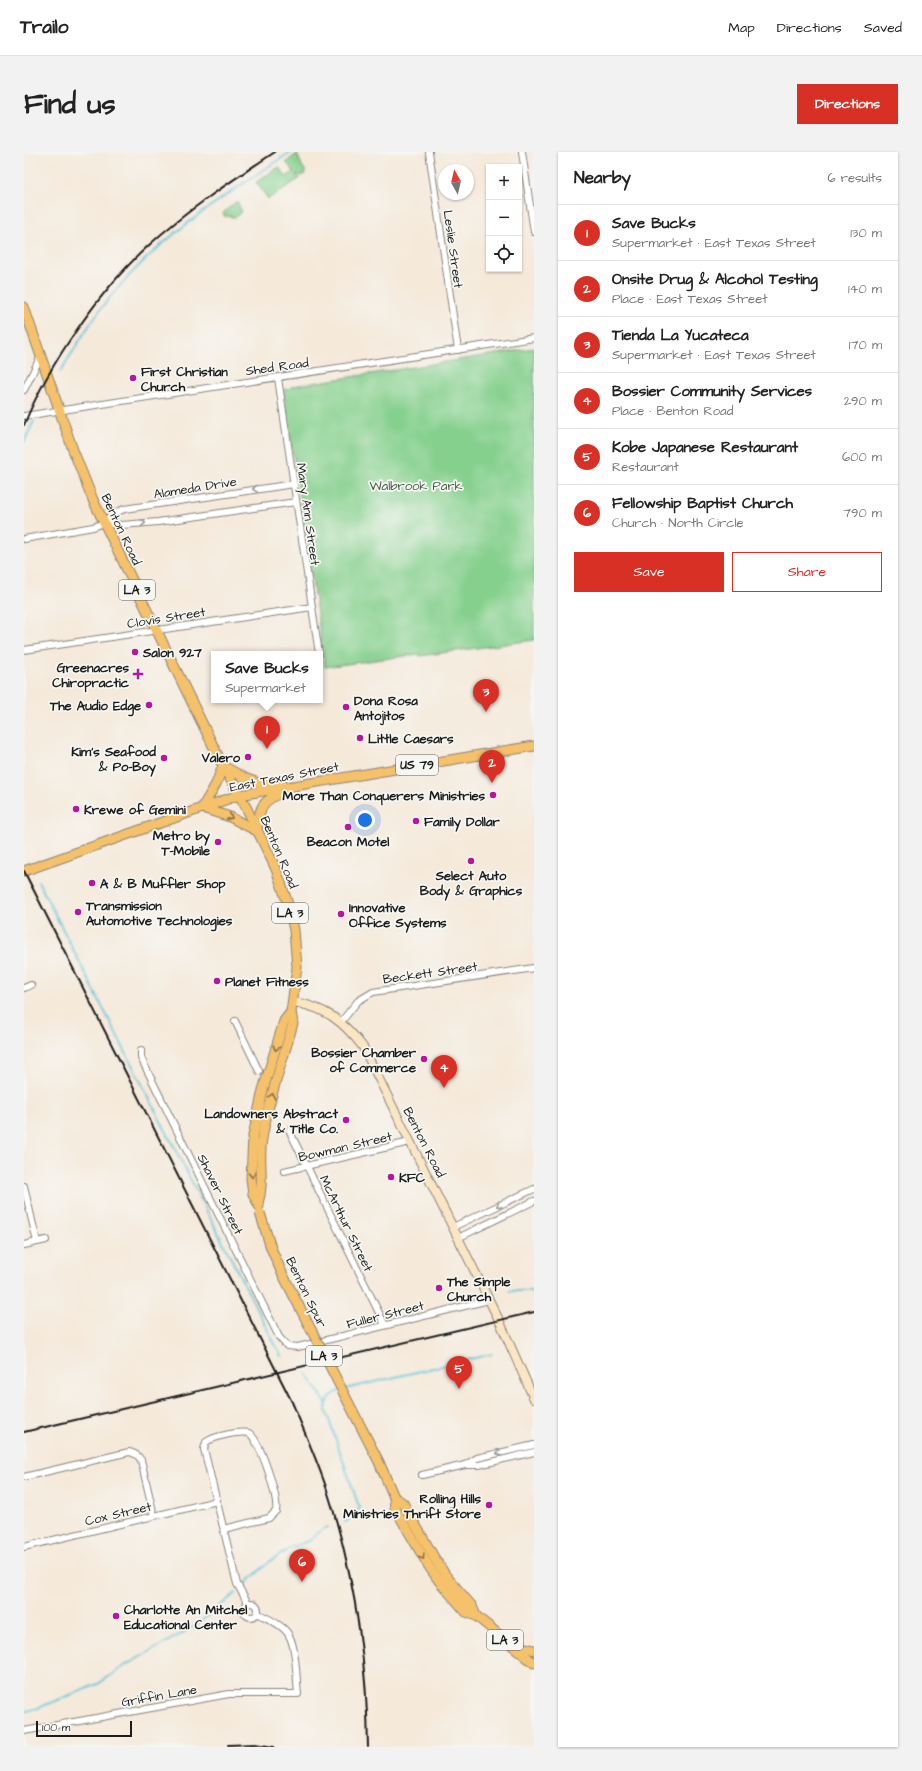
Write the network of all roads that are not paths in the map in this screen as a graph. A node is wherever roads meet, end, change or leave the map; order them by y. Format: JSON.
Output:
{"nodes":[{"id":1,"x":429,"y":152,"type":"edge"},
{"id":2,"x":522,"y":152,"type":"edge"},
{"id":3,"x":534,"y":232,"type":"edge"},
{"id":4,"x":24,"y":307,"type":"edge"},
{"id":5,"x":534,"y":338,"type":"edge"},
{"id":6,"x":458,"y":350,"type":"junction"},
{"id":7,"x":41,"y":356,"type":"junction"},
{"id":8,"x":278,"y":378,"type":"junction"},
{"id":9,"x":24,"y":390,"type":"edge"},
{"id":10,"x":60,"y":411,"type":"junction"},
{"id":11,"x":24,"y":416,"type":"edge"},
{"id":12,"x":294,"y":484,"type":"junction"},
{"id":13,"x":296,"y":502,"type":"junction"},
{"id":14,"x":104,"y":523,"type":"junction"},
{"id":15,"x":24,"y":539,"type":"edge"},
{"id":16,"x":312,"y":607,"type":"junction"},
{"id":17,"x":156,"y":630,"type":"junction"},
{"id":18,"x":24,"y":650,"type":"edge"},
{"id":19,"x":319,"y":651,"type":"edge"},
{"id":20,"x":534,"y":746,"type":"edge"},
{"id":21,"x":224,"y":766,"type":"junction"},
{"id":22,"x":299,"y":785,"type":"junction"},
{"id":23,"x":239,"y":795,"type":"junction"},
{"id":24,"x":202,"y":808,"type":"junction"},
{"id":25,"x":257,"y":831,"type":"junction"},
{"id":26,"x":24,"y":871,"type":"edge"},
{"id":27,"x":534,"y":968,"type":"edge"},
{"id":28,"x":32,"y":985,"type":"dead end"},
{"id":29,"x":24,"y":988,"type":"edge"},
{"id":30,"x":294,"y":1002,"type":"junction"},
{"id":31,"x":235,"y":1021,"type":"dead end"},
{"id":32,"x":341,"y":1022,"type":"junction"},
{"id":33,"x":141,"y":1050,"type":"dead end"},
{"id":34,"x":259,"y":1071,"type":"dead end"},
{"id":35,"x":289,"y":1130,"type":"dead end"},
{"id":36,"x":410,"y":1142,"type":"junction"},
{"id":37,"x":306,"y":1166,"type":"junction"},
{"id":38,"x":284,"y":1171,"type":"dead end"},
{"id":39,"x":24,"y":1186,"type":"edge"},
{"id":40,"x":534,"y":1189,"type":"edge"},
{"id":41,"x":534,"y":1200,"type":"edge"},
{"id":42,"x":453,"y":1228,"type":"junction"},
{"id":43,"x":458,"y":1238,"type":"junction"},
{"id":44,"x":46,"y":1240,"type":"dead end"},
{"id":45,"x":37,"y":1242,"type":"junction"},
{"id":46,"x":24,"y":1245,"type":"edge"},
{"id":47,"x":489,"y":1300,"type":"junction"},
{"id":48,"x":385,"y":1325,"type":"junction"},
{"id":49,"x":287,"y":1346,"type":"joint"},
{"id":50,"x":534,"y":1400,"type":"edge"},
{"id":51,"x":534,"y":1445,"type":"edge"},
{"id":52,"x":534,"y":1452,"type":"edge"},
{"id":53,"x":465,"y":1465,"type":"junction"},
{"id":54,"x":422,"y":1475,"type":"dead end"},
{"id":55,"x":24,"y":1477,"type":"edge"},
{"id":56,"x":394,"y":1497,"type":"junction"},
{"id":57,"x":217,"y":1501,"type":"junction"},
{"id":58,"x":154,"y":1516,"type":"junction"},
{"id":59,"x":224,"y":1529,"type":"junction"},
{"id":60,"x":24,"y":1547,"type":"edge"},
{"id":61,"x":248,"y":1603,"type":"junction"},
{"id":62,"x":258,"y":1613,"type":"junction"},
{"id":63,"x":476,"y":1616,"type":"junction"},
{"id":64,"x":510,"y":1644,"type":"junction"},
{"id":65,"x":534,"y":1650,"type":"edge"},
{"id":66,"x":534,"y":1663,"type":"edge"},
{"id":67,"x":24,"y":1731,"type":"edge"}],
"edges":[{"from":1,"to":6,"type":"street","name":"Leslie Street"},
{"from":2,"to":3,"type":"street"},
{"from":4,"to":7,"type":"main road","name":"Benton Road","number":"LA 3"},
{"from":5,"to":6,"type":"street","name":"Shed Road"},
{"from":6,"to":8,"type":"street","name":"Shed Road"},
{"from":7,"to":9,"type":"street"},
{"from":7,"to":10,"type":"main road","name":"Benton Road","number":"LA 3"},
{"from":8,"to":10,"type":"street","name":"Shed Road"},
{"from":8,"to":12,"type":"street","name":"Mary Ann Street"},
{"from":10,"to":11,"type":"street","name":"Shed Road"},
{"from":10,"to":14,"type":"main road","name":"Benton Road","number":"LA 3"},
{"from":12,"to":13,"type":"street","name":"Mary Ann Street"},
{"from":12,"to":14,"type":"street","name":"Alameda Drive","one_way":true},
{"from":14,"to":13,"type":"street","name":"Alameda Drive","one_way":true},
{"from":13,"to":16,"type":"street","name":"Mary Ann Street"},
{"from":14,"to":15,"type":"street","name":"Alameda Drive"},
{"from":14,"to":17,"type":"main road","name":"Benton Road","number":"LA 3"},
{"from":16,"to":17,"type":"street","name":"Clovis Street"},
{"from":16,"to":19,"type":"street","name":"Mary Ann Street"},
{"from":17,"to":18,"type":"street","name":"Clovis Street"},
{"from":17,"to":21,"type":"main road","name":"Benton Road","number":"LA 3"},
{"from":20,"to":22,"type":"main road","name":"East Texas Street","number":"US 79"},
{"from":21,"to":22,"type":"main road"},
{"from":21,"to":23,"type":"main road","name":"Benton Road","number":"LA 3"},
{"from":21,"to":24,"type":"main road"},
{"from":22,"to":23,"type":"main road","name":"East Texas Street","number":"US 79"},
{"from":22,"to":25,"type":"main road"},
{"from":23,"to":24,"type":"main road","name":"East Texas Street","number":"US 79"},
{"from":23,"to":25,"type":"main road","name":"Benton Road","number":"LA 3"},
{"from":24,"to":25,"type":"main road","one_way":true},
{"from":24,"to":26,"type":"main road","name":"East Texas Street","number":"US 79"},
{"from":25,"to":30,"type":"main road","name":"Benton Road","number":"LA 3"},
{"from":27,"to":32,"type":"street","name":"Beckett Street"},
{"from":28,"to":29,"type":"street"},
{"from":30,"to":32,"type":"main road","name":"Benton Road"},
{"from":30,"to":56,"type":"main road","name":"Benton Spur","number":"LA 3","bridge":true},
{"from":31,"to":34,"type":"street"},
{"from":32,"to":36,"type":"main road","name":"Benton Road"},
{"from":33,"to":49,"type":"street","name":"Shaver Street"},
{"from":35,"to":37,"type":"street","name":"McArthur Street"},
{"from":36,"to":37,"type":"street","name":"Bowman Street"},
{"from":36,"to":42,"type":"main road","name":"Benton Road"},
{"from":37,"to":38,"type":"street","name":"Bowman Street"},
{"from":37,"to":48,"type":"street","name":"McArthur Street"},
{"from":39,"to":45,"type":"street"},
{"from":40,"to":42,"type":"street","one_way":true},
{"from":41,"to":43,"type":"street"},
{"from":42,"to":43,"type":"main road","name":"Benton Road"},
{"from":43,"to":47,"type":"main road","name":"Benton Road"},
{"from":44,"to":45,"type":"street"},
{"from":45,"to":46,"type":"street"},
{"from":47,"to":48,"type":"street","name":"Fuller Street"},
{"from":47,"to":50,"type":"main road","name":"Benton Road"},
{"from":48,"to":49,"type":"street","name":"Fuller Street"},
{"from":51,"to":53,"type":"street","one_way":true},
{"from":52,"to":53,"type":"street"},
{"from":53,"to":54,"type":"street"},
{"from":55,"to":58,"type":"street"},
{"from":56,"to":63,"type":"main road","name":"Benton Spur","number":"LA 3"},
{"from":56,"to":63,"type":"main road","name":"Benton Spur","number":"LA 3","one_way":true},
{"from":57,"to":58,"type":"street","name":"Cox Street"},
{"from":57,"to":59,"type":"street"},
{"from":57,"to":59,"type":"street"},
{"from":58,"to":60,"type":"street","name":"Cox Street"},
{"from":59,"to":61,"type":"street"},
{"from":61,"to":62,"type":"street"},
{"from":61,"to":62,"type":"street"},
{"from":62,"to":67,"type":"street","name":"Griffin Lane"},
{"from":63,"to":64,"type":"main road","name":"Benton Spur","number":"LA 3"},
{"from":64,"to":65,"type":"main road"},
{"from":64,"to":66,"type":"main road","name":"Benton Spur","number":"LA 3"}]}
